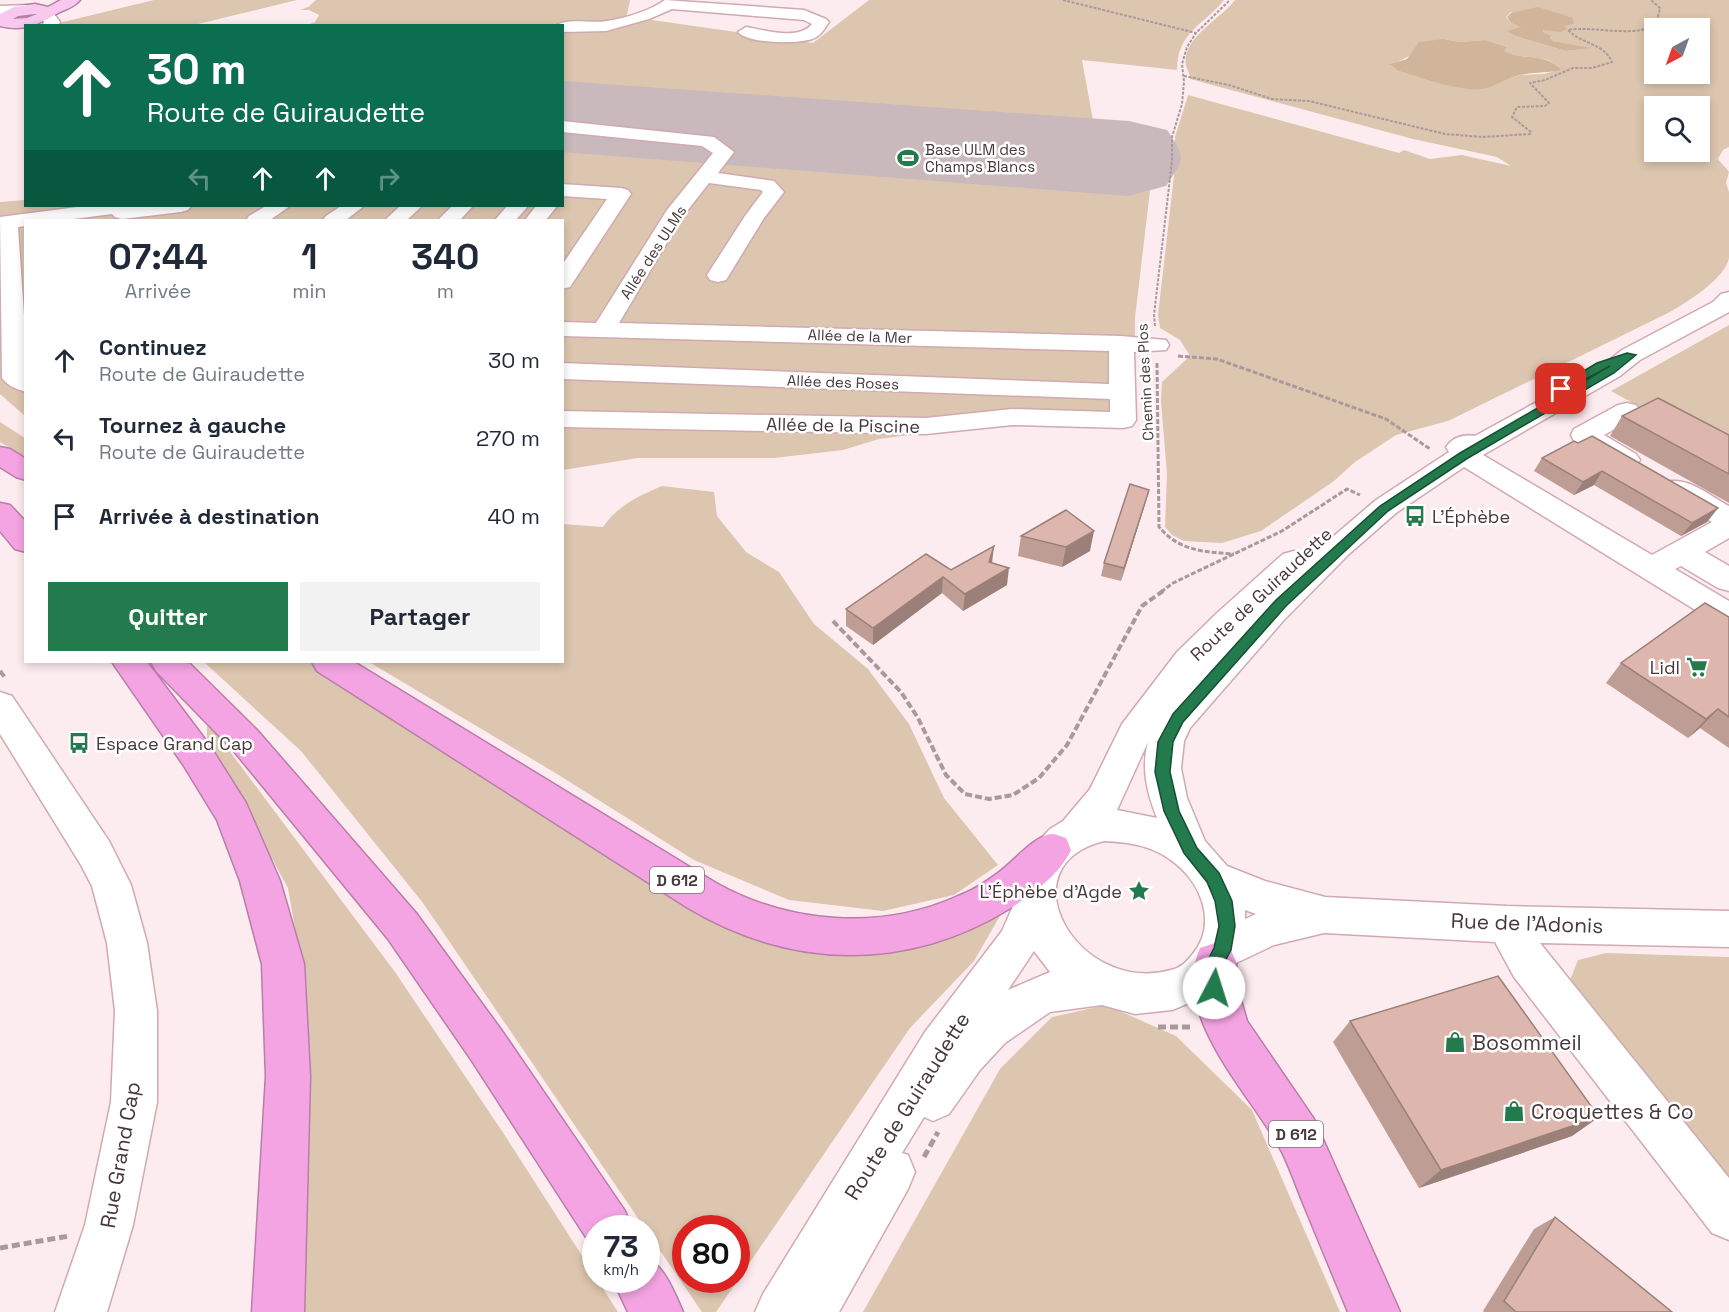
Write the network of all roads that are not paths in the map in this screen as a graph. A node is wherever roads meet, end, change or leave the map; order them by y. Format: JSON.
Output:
{"nodes":[{"id":1,"x":68,"y":0,"type":"edge"},
{"id":2,"x":73,"y":0,"type":"edge"},
{"id":3,"x":671,"y":2,"type":"edge"},
{"id":4,"x":0,"y":11,"type":"edge"},
{"id":5,"x":826,"y":11,"type":"dead end"},
{"id":6,"x":804,"y":15,"type":"junction"},
{"id":7,"x":11,"y":19,"type":"edge"},
{"id":8,"x":47,"y":20,"type":"edge"},
{"id":9,"x":564,"y":25,"type":"edge"},
{"id":10,"x":746,"y":32,"type":"dead end"},
{"id":11,"x":564,"y":126,"type":"edge"},
{"id":12,"x":706,"y":177,"type":"junction"},
{"id":13,"x":564,"y":190,"type":"edge"},
{"id":14,"x":171,"y":207,"type":"edge"},
{"id":15,"x":278,"y":207,"type":"edge"},
{"id":16,"x":352,"y":207,"type":"edge"},
{"id":17,"x":411,"y":207,"type":"edge"},
{"id":18,"x":462,"y":207,"type":"edge"},
{"id":19,"x":517,"y":207,"type":"edge"},
{"id":20,"x":546,"y":207,"type":"edge"},
{"id":21,"x":121,"y":212,"type":"edge"},
{"id":22,"x":78,"y":217,"type":"edge"},
{"id":23,"x":48,"y":219,"type":"edge"},
{"id":24,"x":258,"y":219,"type":"edge"},
{"id":25,"x":334,"y":219,"type":"edge"},
{"id":26,"x":396,"y":219,"type":"edge"},
{"id":27,"x":449,"y":219,"type":"edge"},
{"id":28,"x":506,"y":219,"type":"edge"},
{"id":29,"x":536,"y":219,"type":"edge"},
{"id":30,"x":24,"y":221,"type":"edge"},
{"id":31,"x":4,"y":222,"type":"edge"},
{"id":32,"x":718,"y":275,"type":"dead end"},
{"id":33,"x":564,"y":279,"type":"edge"},
{"id":34,"x":1729,"y":299,"type":"edge"},
{"id":35,"x":564,"y":329,"type":"edge"},
{"id":36,"x":603,"y":330,"type":"junction"},
{"id":37,"x":1122,"y":343,"type":"junction"},
{"id":38,"x":1157,"y":350,"type":"road end"},
{"id":39,"x":1631,"y":355,"type":"junction"},
{"id":40,"x":1601,"y":366,"type":"junction"},
{"id":41,"x":564,"y":371,"type":"edge"},
{"id":42,"x":24,"y":383,"type":"edge"},
{"id":43,"x":1123,"y":392,"type":"junction"},
{"id":44,"x":1627,"y":411,"type":"edge"},
{"id":45,"x":564,"y":419,"type":"edge"},
{"id":46,"x":0,"y":455,"type":"edge"},
{"id":47,"x":1464,"y":455,"type":"junction"},
{"id":48,"x":24,"y":470,"type":"edge"},
{"id":49,"x":0,"y":502,"type":"edge"},
{"id":50,"x":0,"y":512,"type":"edge"},
{"id":51,"x":1729,"y":519,"type":"edge"},
{"id":52,"x":24,"y":524,"type":"edge"},
{"id":53,"x":1729,"y":525,"type":"edge"},
{"id":54,"x":24,"y":540,"type":"edge"},
{"id":55,"x":1681,"y":552,"type":"junction"},
{"id":56,"x":1650,"y":570,"type":"junction"},
{"id":57,"x":1729,"y":580,"type":"edge"},
{"id":58,"x":1729,"y":616,"type":"edge"},
{"id":59,"x":130,"y":663,"type":"edge"},
{"id":60,"x":169,"y":663,"type":"edge"},
{"id":61,"x":331,"y":663,"type":"edge"},
{"id":62,"x":0,"y":705,"type":"edge"},
{"id":63,"x":1064,"y":841,"type":"junction"},
{"id":64,"x":1202,"y":865,"type":"junction"},
{"id":65,"x":1035,"y":902,"type":"junction"},
{"id":66,"x":1325,"y":915,"type":"junction"},
{"id":67,"x":1507,"y":924,"type":"junction"},
{"id":68,"x":1729,"y":929,"type":"edge"},
{"id":69,"x":1219,"y":956,"type":"junction"},
{"id":70,"x":1102,"y":985,"type":"junction"},
{"id":71,"x":599,"y":1215,"type":"edge"},
{"id":72,"x":1729,"y":1216,"type":"edge"},
{"id":73,"x":838,"y":1240,"type":"junction"},
{"id":74,"x":646,"y":1293,"type":"edge"},
{"id":75,"x":81,"y":1312,"type":"edge"},
{"id":76,"x":278,"y":1312,"type":"edge"},
{"id":77,"x":657,"y":1312,"type":"edge"},
{"id":78,"x":781,"y":1312,"type":"edge"},
{"id":79,"x":811,"y":1312,"type":"edge"},
{"id":80,"x":1374,"y":1312,"type":"edge"}],
"edges":[{"from":1,"to":7,"type":"main road"},
{"from":2,"to":8,"type":"main road"},
{"from":3,"to":6,"type":"street"},
{"from":3,"to":9,"type":"street"},
{"from":4,"to":7,"type":"street"},
{"from":5,"to":6,"type":"street"},
{"from":6,"to":10,"type":"street"},
{"from":7,"to":8,"type":"street"},
{"from":11,"to":12,"type":"street","name":"Allée des ULMs"},
{"from":12,"to":32,"type":"street"},
{"from":12,"to":36,"type":"street","name":"Allée des ULMs"},
{"from":13,"to":33,"type":"street"},
{"from":14,"to":21,"type":"street"},
{"from":15,"to":24,"type":"street"},
{"from":16,"to":25,"type":"street"},
{"from":17,"to":26,"type":"street"},
{"from":18,"to":27,"type":"street"},
{"from":19,"to":28,"type":"street"},
{"from":20,"to":29,"type":"street"},
{"from":21,"to":22,"type":"street"},
{"from":22,"to":23,"type":"street"},
{"from":30,"to":31,"type":"street"},
{"from":31,"to":42,"type":"street"},
{"from":34,"to":39,"type":"street","name":"Route de Guiraudette"},
{"from":35,"to":36,"type":"street","name":"Allée de la Mer"},
{"from":36,"to":37,"type":"street","name":"Allée de la Mer"},
{"from":37,"to":38,"type":"street","name":"Allée de la Mer"},
{"from":37,"to":43,"type":"street"},
{"from":39,"to":40,"type":"street","name":"Route de Guiraudette"},
{"from":39,"to":47,"type":"street","name":"Route de Guiraudette"},
{"from":40,"to":47,"type":"street","name":"Route de Guiraudette"},
{"from":40,"to":63,"type":"street","name":"Route de Guiraudette"},
{"from":41,"to":43,"type":"street","name":"Allée des Roses"},
{"from":43,"to":45,"type":"street","name":"Allée de la Piscine"},
{"from":44,"to":51,"type":"street"},
{"from":46,"to":48,"type":"highway"},
{"from":47,"to":56,"type":"street"},
{"from":47,"to":64,"type":"street","name":"Route de Guiraudette"},
{"from":49,"to":52,"type":"highway"},
{"from":50,"to":54,"type":"highway"},
{"from":53,"to":55,"type":"street"},
{"from":55,"to":56,"type":"street"},
{"from":55,"to":57,"type":"street"},
{"from":56,"to":58,"type":"street"},
{"from":59,"to":76,"type":"highway"},
{"from":60,"to":71,"type":"highway"},
{"from":61,"to":63,"type":"highway","number":"D 612"},
{"from":62,"to":75,"type":"street","name":"Rue Grand Cap"},
{"from":63,"to":64,"type":"street"},
{"from":63,"to":65,"type":"street"},
{"from":64,"to":66,"type":"street","name":"Rue de l'Adonis"},
{"from":64,"to":69,"type":"street"},
{"from":65,"to":70,"type":"street"},
{"from":65,"to":73,"type":"street","name":"Route de Guiraudette"},
{"from":66,"to":67,"type":"street","name":"Rue de l'Adonis"},
{"from":66,"to":69,"type":"street","name":"Rue de l'Adonis"},
{"from":67,"to":68,"type":"street","name":"Rue de l'Adonis"},
{"from":67,"to":72,"type":"street"},
{"from":69,"to":70,"type":"street"},
{"from":69,"to":80,"type":"highway","number":"D 612"},
{"from":70,"to":73,"type":"street","name":"Route de Guiraudette"},
{"from":73,"to":78,"type":"street","name":"Route de Guiraudette"},
{"from":73,"to":79,"type":"street","name":"Route de Guiraudette"},
{"from":74,"to":77,"type":"highway"}]}
